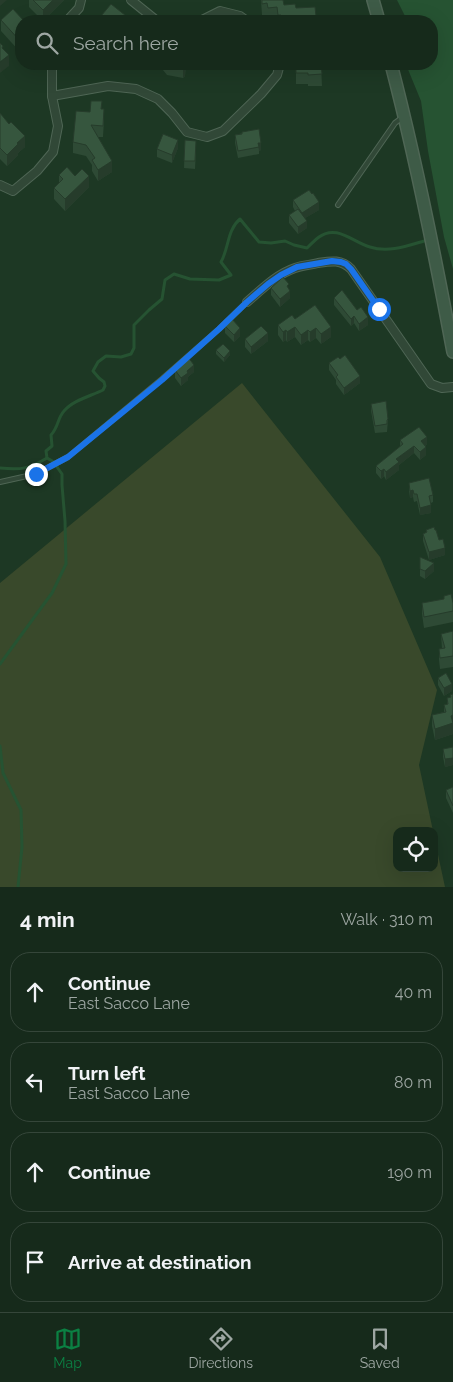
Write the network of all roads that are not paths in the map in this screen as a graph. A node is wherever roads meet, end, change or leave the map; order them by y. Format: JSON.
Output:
{"nodes":[{"id":1,"x":81,"y":0,"type":"edge"},
{"id":2,"x":131,"y":0,"type":"edge"},
{"id":3,"x":373,"y":0,"type":"edge"},
{"id":4,"x":73,"y":15,"type":"edge"},
{"id":5,"x":150,"y":15,"type":"edge"},
{"id":6,"x":212,"y":15,"type":"edge"},
{"id":7,"x":236,"y":15,"type":"edge"},
{"id":8,"x":377,"y":15,"type":"edge"},
{"id":9,"x":52,"y":70,"type":"edge"},
{"id":10,"x":278,"y":70,"type":"edge"},
{"id":11,"x":393,"y":70,"type":"edge"},
{"id":12,"x":52,"y":96,"type":"junction"},
{"id":13,"x":405,"y":116,"type":"junction"},
{"id":14,"x":0,"y":185,"type":"edge"},
{"id":15,"x":338,"y":205,"type":"dead end"},
{"id":16,"x":247,"y":302,"type":"joint"},
{"id":17,"x":453,"y":352,"type":"edge"},
{"id":18,"x":453,"y":387,"type":"edge"},
{"id":19,"x":0,"y":482,"type":"edge"}],
"edges":[{"from":1,"to":4,"type":"street"},
{"from":2,"to":5,"type":"street"},
{"from":3,"to":8,"type":"main road"},
{"from":6,"to":7,"type":"street"},
{"from":9,"to":12,"type":"street"},
{"from":10,"to":12,"type":"street"},
{"from":11,"to":13,"type":"main road"},
{"from":12,"to":14,"type":"street"},
{"from":13,"to":15,"type":"lane"},
{"from":13,"to":17,"type":"main road"},
{"from":16,"to":18,"type":"street"},
{"from":16,"to":19,"type":"lane"}]}
